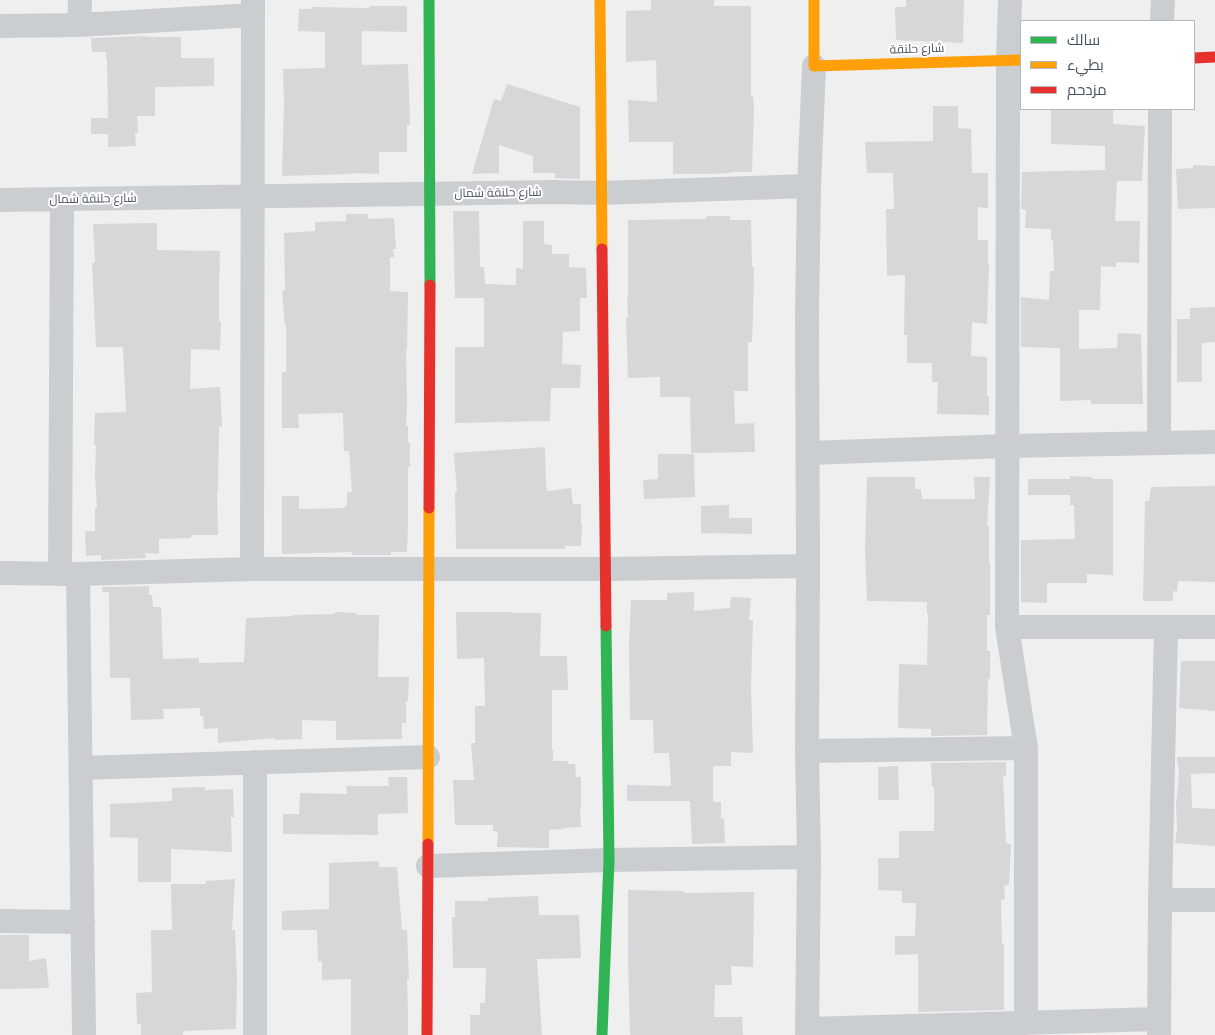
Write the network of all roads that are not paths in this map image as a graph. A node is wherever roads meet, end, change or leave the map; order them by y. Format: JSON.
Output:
{"nodes":[{"id":1,"x":80,"y":0,"type":"edge"},
{"id":2,"x":429,"y":0,"type":"edge"},
{"id":3,"x":600,"y":0,"type":"edge"},
{"id":4,"x":814,"y":0,"type":"edge"},
{"id":5,"x":1010,"y":0,"type":"edge"},
{"id":6,"x":1163,"y":0,"type":"edge"},
{"id":7,"x":253,"y":7,"type":"edge"},
{"id":8,"x":1162,"y":20,"type":"edge"},
{"id":9,"x":79,"y":25,"type":"junction"},
{"id":10,"x":0,"y":26,"type":"edge"},
{"id":11,"x":1215,"y":57,"type":"edge"},
{"id":12,"x":1195,"y":58,"type":"edge"},
{"id":13,"x":1014,"y":60,"type":"edge"},
{"id":14,"x":814,"y":66,"type":"junction"},
{"id":15,"x":1160,"y":110,"type":"edge"},
{"id":16,"x":809,"y":186,"type":"junction"},
{"id":17,"x":601,"y":193,"type":"junction"},
{"id":18,"x":430,"y":194,"type":"junction"},
{"id":19,"x":253,"y":196,"type":"junction"},
{"id":20,"x":62,"y":199,"type":"junction"},
{"id":21,"x":0,"y":200,"type":"edge"},
{"id":22,"x":1215,"y":442,"type":"edge"},
{"id":23,"x":1159,"y":443,"type":"junction"},
{"id":24,"x":1007,"y":446,"type":"junction"},
{"id":25,"x":808,"y":453,"type":"junction"},
{"id":26,"x":808,"y":566,"type":"junction"},
{"id":27,"x":252,"y":569,"type":"junction"},
{"id":28,"x":429,"y":569,"type":"junction"},
{"id":29,"x":605,"y":569,"type":"junction"},
{"id":30,"x":0,"y":573,"type":"edge"},
{"id":31,"x":69,"y":574,"type":"junction"},
{"id":32,"x":1007,"y":627,"type":"junction"},
{"id":33,"x":1166,"y":628,"type":"junction"},
{"id":34,"x":1215,"y":628,"type":"edge"},
{"id":35,"x":1026,"y":748,"type":"junction"},
{"id":36,"x":806,"y":751,"type":"junction"},
{"id":37,"x":428,"y":757,"type":"junction"},
{"id":38,"x":255,"y":762,"type":"junction"},
{"id":39,"x":81,"y":768,"type":"junction"},
{"id":40,"x":809,"y":857,"type":"junction"},
{"id":41,"x":609,"y":860,"type":"junction"},
{"id":42,"x":428,"y":866,"type":"junction"},
{"id":43,"x":1160,"y":900,"type":"junction"},
{"id":44,"x":1215,"y":900,"type":"edge"},
{"id":45,"x":0,"y":921,"type":"edge"},
{"id":46,"x":83,"y":922,"type":"junction"},
{"id":47,"x":1026,"y":1023,"type":"junction"},
{"id":48,"x":1159,"y":1027,"type":"edge"},
{"id":49,"x":807,"y":1032,"type":"edge"},
{"id":50,"x":84,"y":1035,"type":"edge"},
{"id":51,"x":255,"y":1035,"type":"edge"},
{"id":52,"x":427,"y":1035,"type":"edge"},
{"id":53,"x":602,"y":1035,"type":"edge"}],
"edges":[{"from":1,"to":9,"type":"street"},
{"from":2,"to":18,"type":"street"},
{"from":3,"to":17,"type":"street"},
{"from":4,"to":14,"type":"street"},
{"from":5,"to":13,"type":"street"},
{"from":6,"to":8,"type":"street"},
{"from":7,"to":9,"type":"street"},
{"from":7,"to":19,"type":"street"},
{"from":9,"to":10,"type":"street"},
{"from":11,"to":12,"type":"street"},
{"from":13,"to":14,"type":"street","name":"شارع حلنقة"},
{"from":13,"to":24,"type":"street"},
{"from":14,"to":16,"type":"street"},
{"from":15,"to":23,"type":"street"},
{"from":16,"to":17,"type":"street","name":"شارع حلنقة شمال"},
{"from":16,"to":25,"type":"street"},
{"from":17,"to":18,"type":"street","name":"شارع حلنقة شمال"},
{"from":17,"to":29,"type":"street"},
{"from":18,"to":19,"type":"street","name":"شارع حلنقة شمال"},
{"from":18,"to":28,"type":"street"},
{"from":19,"to":20,"type":"street","name":"شارع حلنقة شمال"},
{"from":19,"to":27,"type":"street"},
{"from":20,"to":21,"type":"street","name":"شارع حلنقة شمال"},
{"from":20,"to":31,"type":"street"},
{"from":22,"to":23,"type":"street"},
{"from":23,"to":24,"type":"street"},
{"from":24,"to":25,"type":"street"},
{"from":24,"to":32,"type":"street"},
{"from":25,"to":26,"type":"street"},
{"from":26,"to":29,"type":"street"},
{"from":26,"to":36,"type":"street"},
{"from":27,"to":28,"type":"street"},
{"from":27,"to":31,"type":"street"},
{"from":28,"to":29,"type":"street"},
{"from":28,"to":37,"type":"street"},
{"from":29,"to":41,"type":"street"},
{"from":30,"to":31,"type":"street"},
{"from":31,"to":39,"type":"street"},
{"from":32,"to":33,"type":"street"},
{"from":32,"to":35,"type":"street"},
{"from":33,"to":34,"type":"street"},
{"from":33,"to":43,"type":"street"},
{"from":35,"to":36,"type":"street"},
{"from":35,"to":47,"type":"street"},
{"from":36,"to":40,"type":"street"},
{"from":37,"to":38,"type":"street"},
{"from":37,"to":42,"type":"street"},
{"from":38,"to":39,"type":"street"},
{"from":38,"to":51,"type":"street"},
{"from":39,"to":46,"type":"street"},
{"from":40,"to":41,"type":"street"},
{"from":40,"to":49,"type":"street"},
{"from":41,"to":42,"type":"street"},
{"from":41,"to":53,"type":"street"},
{"from":42,"to":52,"type":"street"},
{"from":43,"to":44,"type":"street"},
{"from":43,"to":48,"type":"street"},
{"from":45,"to":46,"type":"street"},
{"from":46,"to":50,"type":"street"},
{"from":47,"to":48,"type":"street"},
{"from":47,"to":49,"type":"street"}]}
